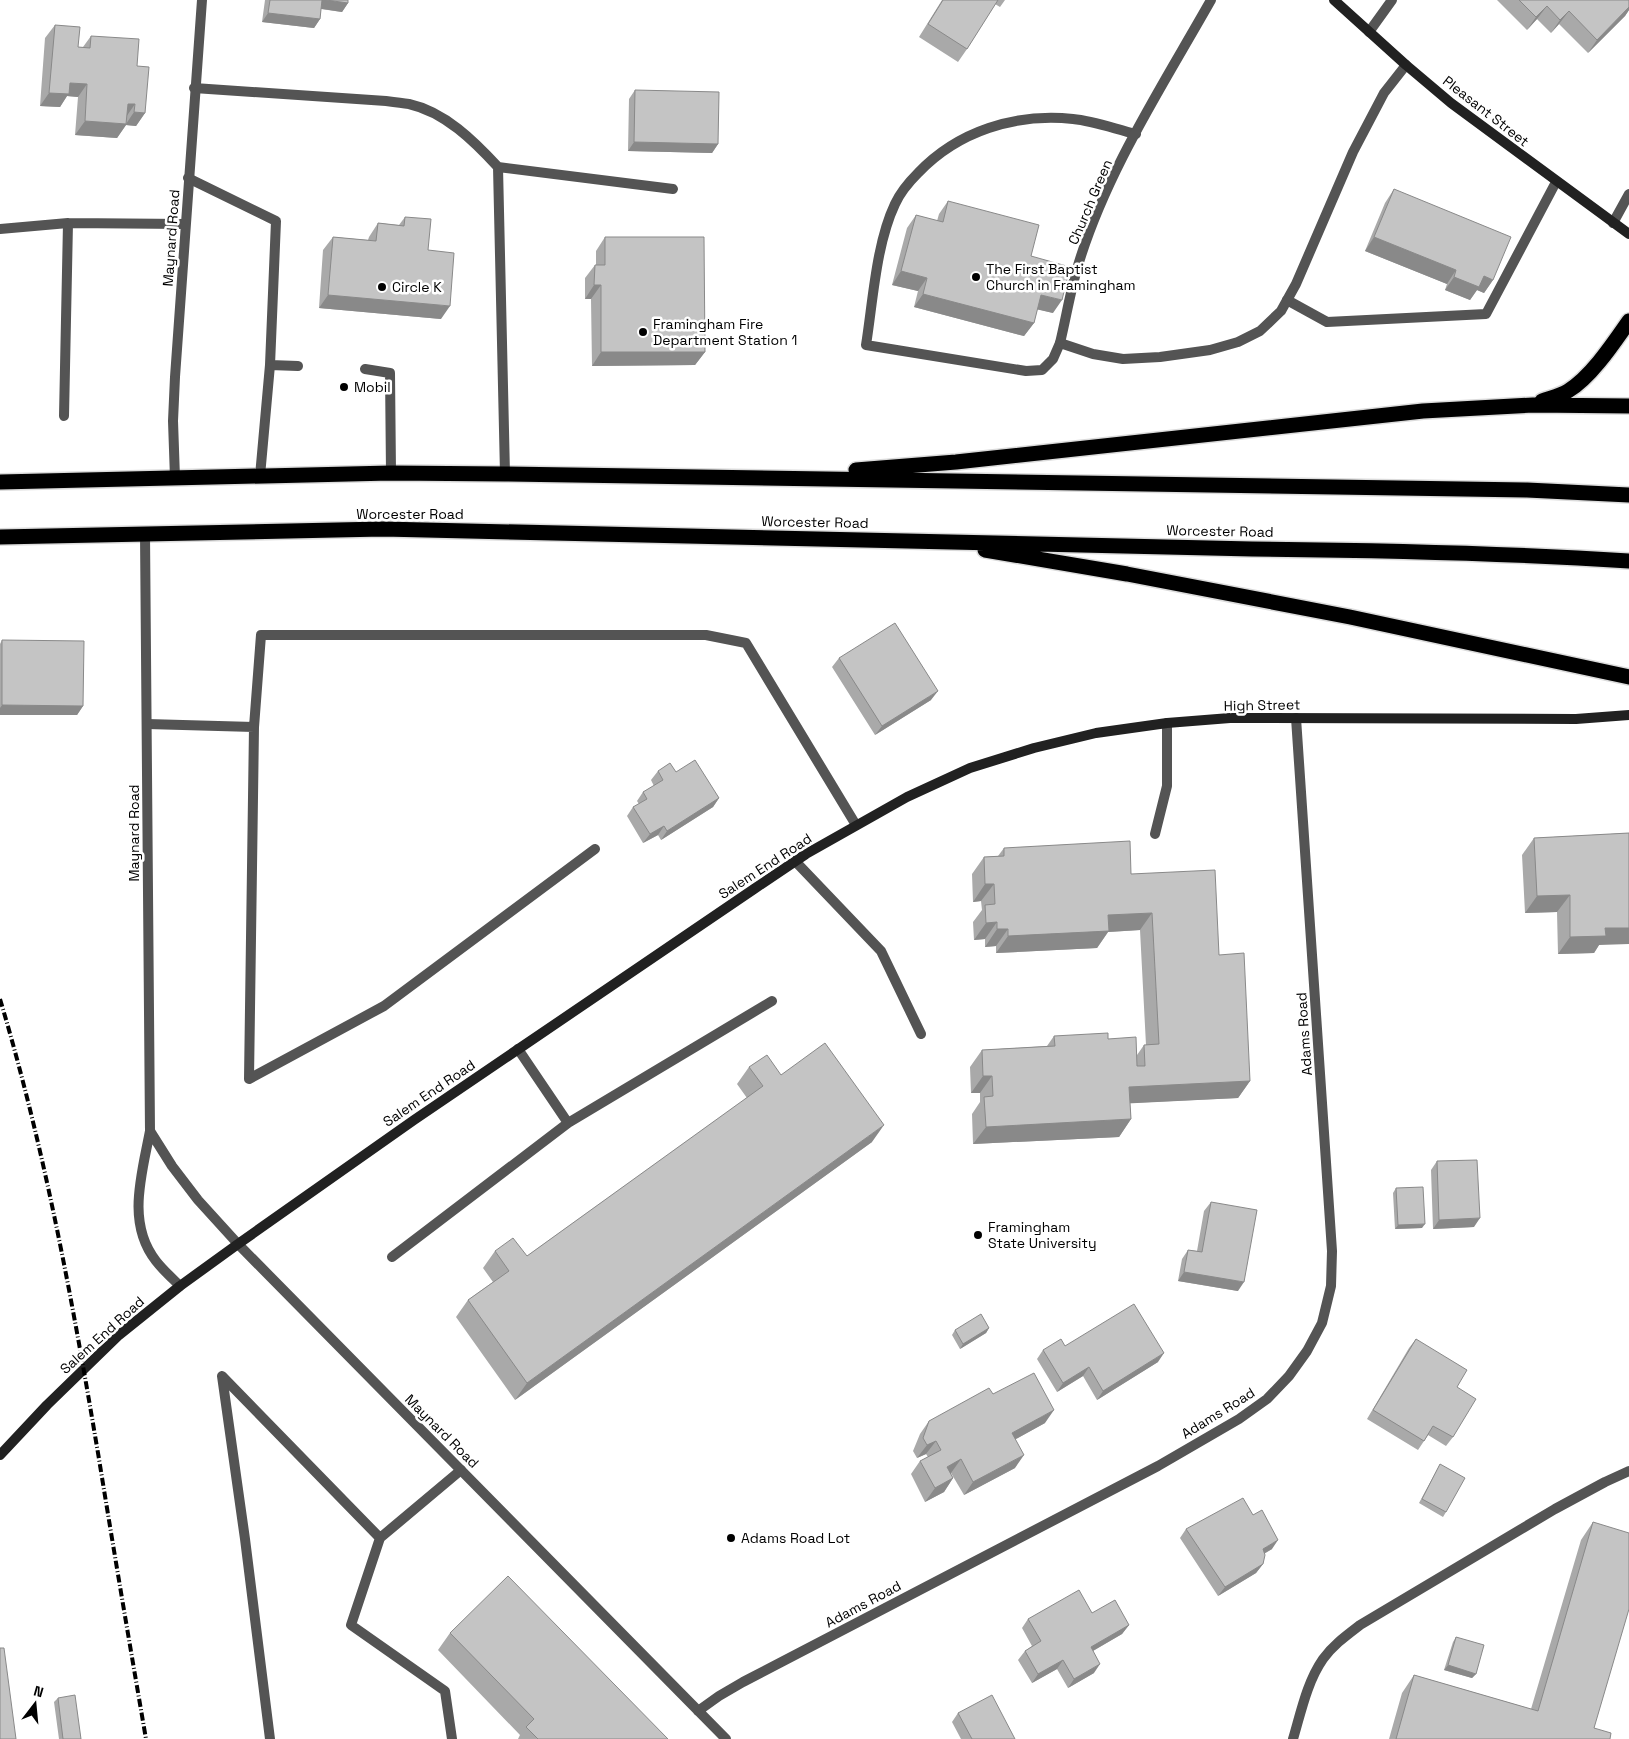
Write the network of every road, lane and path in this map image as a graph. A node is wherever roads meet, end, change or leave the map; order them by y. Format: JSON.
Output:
{"nodes":[{"id":1,"x":202,"y":0,"type":"edge"},
{"id":2,"x":1211,"y":0,"type":"edge"},
{"id":3,"x":1334,"y":0,"type":"edge"},
{"id":4,"x":1392,"y":0,"type":"edge"},
{"id":5,"x":1369,"y":32,"type":"junction"},
{"id":6,"x":1406,"y":65,"type":"junction"},
{"id":7,"x":194,"y":88,"type":"junction"},
{"id":8,"x":1136,"y":134,"type":"junction"},
{"id":9,"x":498,"y":166,"type":"junction"},
{"id":10,"x":188,"y":178,"type":"junction"},
{"id":11,"x":1556,"y":182,"type":"junction"},
{"id":12,"x":673,"y":189,"type":"dead end"},
{"id":13,"x":1629,"y":194,"type":"edge"},
{"id":14,"x":68,"y":223,"type":"junction"},
{"id":15,"x":1613,"y":223,"type":"junction"},
{"id":16,"x":185,"y":224,"type":"junction"},
{"id":17,"x":0,"y":229,"type":"edge"},
{"id":18,"x":1629,"y":234,"type":"edge"},
{"id":19,"x":1287,"y":300,"type":"junction"},
{"id":20,"x":1629,"y":321,"type":"edge"},
{"id":21,"x":1060,"y":343,"type":"junction"},
{"id":22,"x":270,"y":365,"type":"junction"},
{"id":23,"x":298,"y":366,"type":"dead end"},
{"id":24,"x":365,"y":370,"type":"dead end"},
{"id":25,"x":1533,"y":405,"type":"junction"},
{"id":26,"x":1629,"y":406,"type":"edge"},
{"id":27,"x":64,"y":416,"type":"dead end"},
{"id":28,"x":391,"y":473,"type":"junction"},
{"id":29,"x":505,"y":474,"type":"junction"},
{"id":30,"x":260,"y":476,"type":"junction"},
{"id":31,"x":175,"y":478,"type":"junction"},
{"id":32,"x":756,"y":478,"type":"junction"},
{"id":33,"x":0,"y":482,"type":"edge"},
{"id":34,"x":1629,"y":495,"type":"edge"},
{"id":35,"x":145,"y":534,"type":"junction"},
{"id":36,"x":0,"y":537,"type":"edge"},
{"id":37,"x":917,"y":540,"type":"junction"},
{"id":38,"x":1629,"y":561,"type":"edge"},
{"id":39,"x":1629,"y":677,"type":"edge"},
{"id":40,"x":1629,"y":715,"type":"edge"},
{"id":41,"x":1296,"y":718,"type":"junction"},
{"id":42,"x":1167,"y":723,"type":"junction"},
{"id":43,"x":147,"y":724,"type":"junction"},
{"id":44,"x":254,"y":727,"type":"junction"},
{"id":45,"x":907,"y":797,"type":"joint"},
{"id":46,"x":856,"y":825,"type":"junction"},
{"id":47,"x":1155,"y":834,"type":"dead end"},
{"id":48,"x":595,"y":849,"type":"dead end"},
{"id":49,"x":795,"y":861,"type":"junction"},
{"id":50,"x":772,"y":1002,"type":"dead end"},
{"id":51,"x":921,"y":1034,"type":"dead end"},
{"id":52,"x":518,"y":1049,"type":"junction"},
{"id":53,"x":568,"y":1123,"type":"junction"},
{"id":54,"x":150,"y":1131,"type":"junction"},
{"id":55,"x":238,"y":1244,"type":"junction"},
{"id":56,"x":392,"y":1257,"type":"dead end"},
{"id":57,"x":180,"y":1286,"type":"junction"},
{"id":58,"x":0,"y":1455,"type":"edge"},
{"id":59,"x":461,"y":1470,"type":"junction"},
{"id":60,"x":1629,"y":1471,"type":"edge"},
{"id":61,"x":380,"y":1538,"type":"junction"},
{"id":62,"x":698,"y":1711,"type":"junction"},
{"id":63,"x":270,"y":1739,"type":"edge"},
{"id":64,"x":452,"y":1739,"type":"edge"},
{"id":65,"x":726,"y":1739,"type":"edge"},
{"id":66,"x":1293,"y":1739,"type":"edge"}],
"edges":[{"from":1,"to":7,"type":"street","name":"Maynard Road"},
{"from":2,"to":8,"type":"street","name":"Church Green"},
{"from":3,"to":5,"type":"street","name":"Pleasant Street"},
{"from":4,"to":5,"type":"street"},
{"from":5,"to":6,"type":"street","name":"Pleasant Street"},
{"from":6,"to":11,"type":"street","name":"Pleasant Street"},
{"from":6,"to":19,"type":"street"},
{"from":7,"to":9,"type":"street"},
{"from":7,"to":10,"type":"street","name":"Maynard Road"},
{"from":8,"to":21,"type":"street","name":"Church Green"},
{"from":8,"to":21,"type":"street","name":"Church Green"},
{"from":9,"to":12,"type":"street"},
{"from":9,"to":29,"type":"street"},
{"from":10,"to":16,"type":"street","name":"Maynard Road"},
{"from":10,"to":22,"type":"street"},
{"from":11,"to":15,"type":"street","name":"Pleasant Street"},
{"from":11,"to":19,"type":"street"},
{"from":13,"to":15,"type":"street"},
{"from":14,"to":16,"type":"street"},
{"from":14,"to":17,"type":"street"},
{"from":14,"to":27,"type":"street"},
{"from":15,"to":18,"type":"street","name":"Pleasant Street"},
{"from":16,"to":31,"type":"street","name":"Maynard Road"},
{"from":19,"to":21,"type":"street"},
{"from":20,"to":25,"type":"highway"},
{"from":22,"to":23,"type":"street"},
{"from":22,"to":30,"type":"street"},
{"from":24,"to":28,"type":"street"},
{"from":25,"to":26,"type":"highway"},
{"from":25,"to":32,"type":"highway"},
{"from":28,"to":29,"type":"highway"},
{"from":28,"to":30,"type":"highway"},
{"from":29,"to":32,"type":"highway"},
{"from":30,"to":31,"type":"highway"},
{"from":31,"to":33,"type":"highway"},
{"from":32,"to":34,"type":"highway"},
{"from":35,"to":36,"type":"highway","name":"Worcester Road"},
{"from":35,"to":37,"type":"highway","name":"Worcester Road"},
{"from":35,"to":43,"type":"street","name":"Maynard Road"},
{"from":37,"to":38,"type":"highway","name":"Worcester Road"},
{"from":37,"to":39,"type":"highway"},
{"from":40,"to":41,"type":"street","name":"High Street"},
{"from":41,"to":42,"type":"street","name":"High Street"},
{"from":41,"to":62,"type":"street","name":"Adams Road"},
{"from":42,"to":45,"type":"street","name":"High Street"},
{"from":42,"to":47,"type":"street"},
{"from":43,"to":44,"type":"street"},
{"from":43,"to":54,"type":"street","name":"Maynard Road"},
{"from":44,"to":46,"type":"street"},
{"from":44,"to":48,"type":"street"},
{"from":45,"to":46,"type":"street","name":"Salem End Road"},
{"from":46,"to":49,"type":"street","name":"Salem End Road"},
{"from":49,"to":51,"type":"street"},
{"from":49,"to":52,"type":"street","name":"Salem End Road"},
{"from":50,"to":53,"type":"street"},
{"from":52,"to":53,"type":"street"},
{"from":52,"to":55,"type":"street","name":"Salem End Road"},
{"from":53,"to":56,"type":"street"},
{"from":54,"to":55,"type":"street","name":"Maynard Road"},
{"from":54,"to":57,"type":"street","name":"Maynard Road"},
{"from":55,"to":57,"type":"street","name":"Salem End Road"},
{"from":55,"to":59,"type":"street","name":"Maynard Road"},
{"from":57,"to":58,"type":"street","name":"Salem End Road"},
{"from":59,"to":61,"type":"street"},
{"from":59,"to":62,"type":"street","name":"Maynard Road"},
{"from":60,"to":66,"type":"street"},
{"from":61,"to":63,"type":"street"},
{"from":61,"to":64,"type":"street"},
{"from":62,"to":65,"type":"street","name":"Maynard Road"}]}
